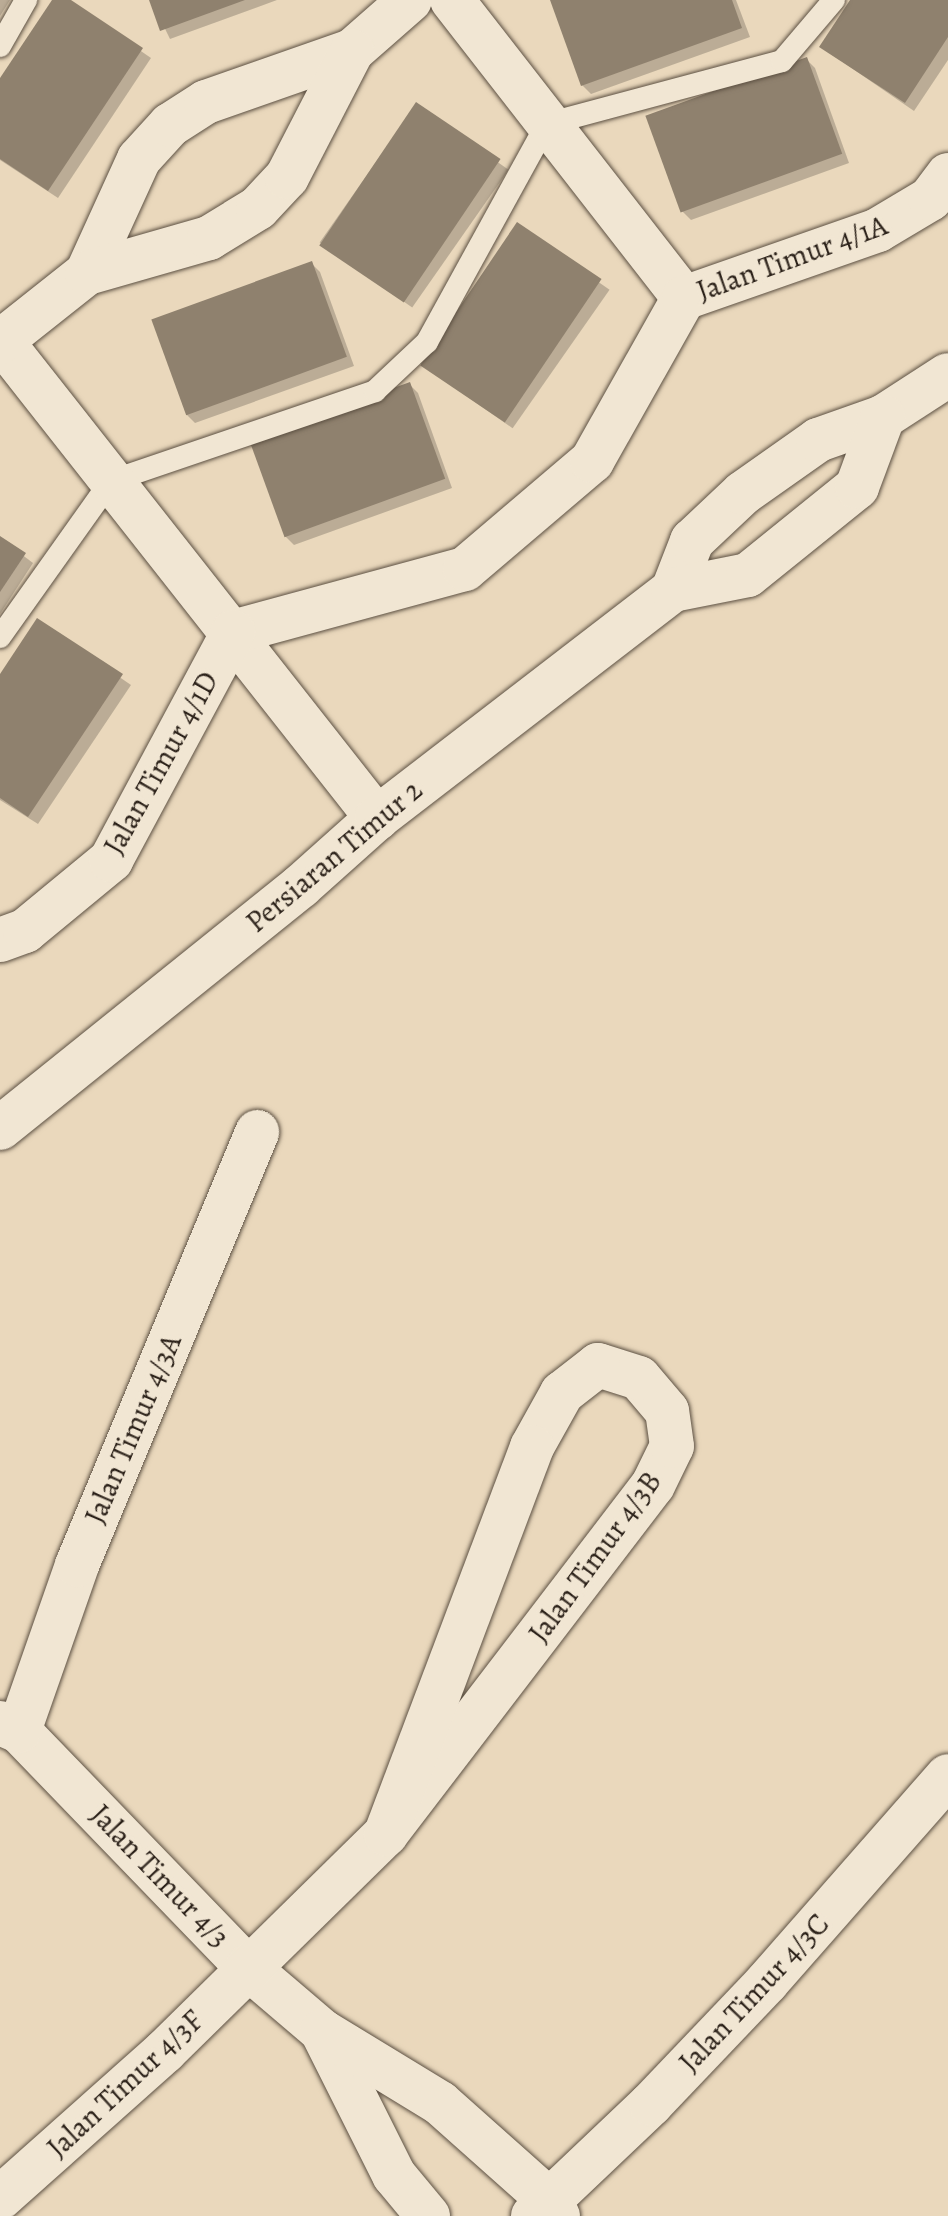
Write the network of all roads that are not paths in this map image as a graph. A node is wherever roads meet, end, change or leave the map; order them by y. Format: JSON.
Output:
{"nodes":[{"id":1,"x":26,"y":0,"type":"edge"},
{"id":2,"x":410,"y":0,"type":"edge"},
{"id":3,"x":452,"y":0,"type":"edge"},
{"id":4,"x":834,"y":0,"type":"edge"},
{"id":5,"x":0,"y":46,"type":"edge"},
{"id":6,"x":352,"y":51,"type":"junction"},
{"id":7,"x":547,"y":124,"type":"junction"},
{"id":8,"x":948,"y":175,"type":"edge"},
{"id":9,"x":87,"y":273,"type":"junction"},
{"id":10,"x":684,"y":298,"type":"junction"},
{"id":11,"x":0,"y":341,"type":"edge"},
{"id":12,"x":948,"y":375,"type":"edge"},
{"id":13,"x":883,"y":417,"type":"junction"},
{"id":14,"x":111,"y":481,"type":"junction"},
{"id":15,"x":673,"y":590,"type":"junction"},
{"id":16,"x":233,"y":632,"type":"junction"},
{"id":17,"x":0,"y":637,"type":"edge"},
{"id":18,"x":377,"y":818,"type":"junction"},
{"id":19,"x":0,"y":940,"type":"edge"},
{"id":20,"x":0,"y":1128,"type":"edge"},
{"id":21,"x":257,"y":1132,"type":"dead end"},
{"id":22,"x":10,"y":1727,"type":"edge"},
{"id":23,"x":948,"y":1776,"type":"edge"},
{"id":24,"x":386,"y":1834,"type":"junction"},
{"id":25,"x":247,"y":1967,"type":"junction"},
{"id":26,"x":322,"y":2031,"type":"junction"},
{"id":27,"x":0,"y":2198,"type":"edge"},
{"id":28,"x":547,"y":2211,"type":"edge"},
{"id":29,"x":428,"y":2216,"type":"edge"}],
"edges":[{"from":1,"to":5,"type":"lane"},
{"from":2,"to":6,"type":"street"},
{"from":3,"to":7,"type":"street"},
{"from":4,"to":7,"type":"lane"},
{"from":6,"to":9,"type":"street"},
{"from":6,"to":9,"type":"street"},
{"from":7,"to":10,"type":"street"},
{"from":7,"to":14,"type":"lane"},
{"from":8,"to":10,"type":"street","name":"Jalan Timur 4/1A"},
{"from":9,"to":11,"type":"street"},
{"from":10,"to":16,"type":"street","name":"Jalan Timur 4/1A"},
{"from":11,"to":14,"type":"street"},
{"from":12,"to":13,"type":"street"},
{"from":13,"to":15,"type":"street"},
{"from":13,"to":15,"type":"street","name":"Persiaran Timur 2"},
{"from":14,"to":16,"type":"street"},
{"from":14,"to":17,"type":"lane"},
{"from":15,"to":18,"type":"street","name":"Persiaran Timur 2"},
{"from":16,"to":18,"type":"street"},
{"from":16,"to":19,"type":"street","name":"Jalan Timur 4/1D"},
{"from":18,"to":20,"type":"street","name":"Persiaran Timur 2"},
{"from":21,"to":22,"type":"street","name":"Jalan Timur 4/3A"},
{"from":22,"to":25,"type":"street","name":"Jalan Timur 4/3"},
{"from":23,"to":28,"type":"street","name":"Jalan Timur 4/3C"},
{"from":24,"to":24,"type":"street","name":"Jalan Timur 4/3B"},
{"from":24,"to":25,"type":"street","name":"Jalan Timur 4/3B"},
{"from":25,"to":26,"type":"street","name":"Jalan Timur 4/3"},
{"from":25,"to":27,"type":"street","name":"Jalan Timur 4/3F"},
{"from":26,"to":28,"type":"street","name":"Jalan Timur 4/3"},
{"from":26,"to":29,"type":"street","name":"Jalan Timur 4/3"}]}
